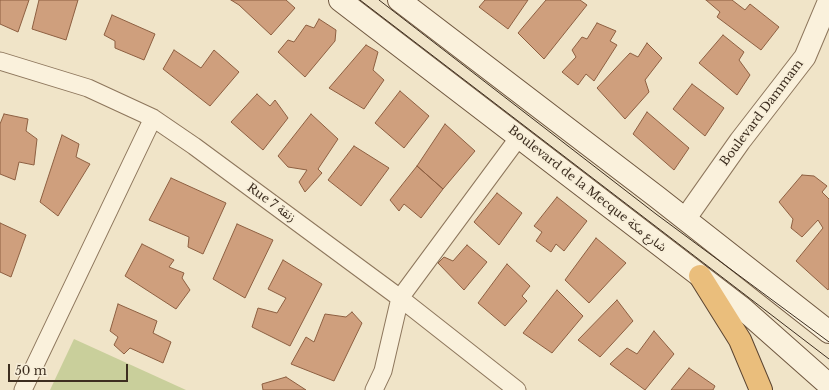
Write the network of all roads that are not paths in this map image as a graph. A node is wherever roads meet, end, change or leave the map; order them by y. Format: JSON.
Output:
{"nodes":[{"id":1,"x":340,"y":0,"type":"edge"},
{"id":2,"x":399,"y":0,"type":"edge"},
{"id":3,"x":829,"y":0,"type":"edge"},
{"id":4,"x":0,"y":61,"type":"edge"},
{"id":5,"x":153,"y":118,"type":"junction"},
{"id":6,"x":519,"y":136,"type":"junction"},
{"id":7,"x":685,"y":219,"type":"junction"},
{"id":8,"x":700,"y":276,"type":"junction"},
{"id":9,"x":400,"y":298,"type":"junction"},
{"id":10,"x":829,"y":332,"type":"edge"},
{"id":11,"x":829,"y":385,"type":"edge"},
{"id":12,"x":23,"y":390,"type":"edge"},
{"id":13,"x":374,"y":390,"type":"edge"},
{"id":14,"x":517,"y":390,"type":"edge"},
{"id":15,"x":761,"y":390,"type":"edge"}],
"edges":[{"from":1,"to":6,"type":"main road","name":"Boulevard de la Mecque شارع مكة"},
{"from":2,"to":7,"type":"main road"},
{"from":3,"to":7,"type":"street","name":"Boulevard Dammam"},
{"from":4,"to":5,"type":"street","name":"Rue 7 زنقة"},
{"from":5,"to":9,"type":"street","name":"Rue 7 زنقة"},
{"from":5,"to":12,"type":"street"},
{"from":6,"to":8,"type":"main road","name":"Boulevard de la Mecque شارع مكة"},
{"from":6,"to":9,"type":"street"},
{"from":7,"to":10,"type":"main road"},
{"from":8,"to":11,"type":"main road","name":"Boulevard de la Mecque شارع مكة"},
{"from":8,"to":15,"type":"highway"},
{"from":9,"to":13,"type":"street"},
{"from":9,"to":14,"type":"street","name":"Rue 7 زنقة"}]}
